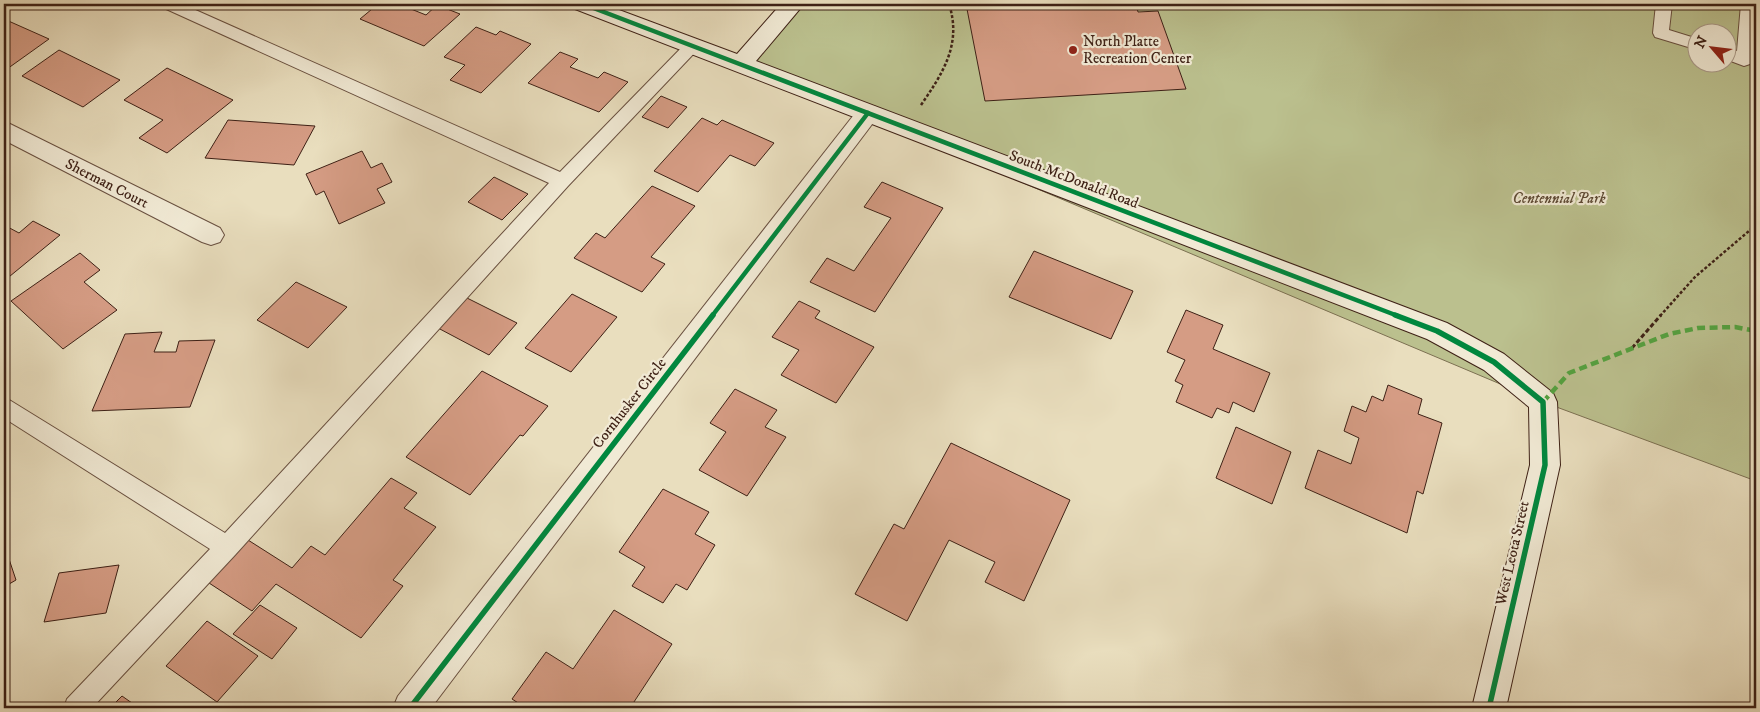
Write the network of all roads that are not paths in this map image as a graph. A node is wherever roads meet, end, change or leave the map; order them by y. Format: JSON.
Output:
{"nodes":[{"id":1,"x":169,"y":4,"type":"edge"},
{"id":2,"x":583,"y":4,"type":"edge"},
{"id":3,"x":793,"y":4,"type":"edge"},
{"id":4,"x":1664,"y":4,"type":"edge"},
{"id":5,"x":1749,"y":4,"type":"edge"},
{"id":6,"x":1688,"y":42,"type":"edge"},
{"id":7,"x":693,"y":46,"type":"junction"},
{"id":8,"x":1738,"y":58,"type":"edge"},
{"id":9,"x":741,"y":64,"type":"junction"},
{"id":10,"x":868,"y":113,"type":"junction"},
{"id":11,"x":4,"y":130,"type":"edge"},
{"id":12,"x":562,"y":181,"type":"junction"},
{"id":13,"x":211,"y":235,"type":"dead end"},
{"id":14,"x":1543,"y":402,"type":"joint"},
{"id":15,"x":4,"y":406,"type":"edge"},
{"id":16,"x":227,"y":547,"type":"junction"},
{"id":17,"x":76,"y":708,"type":"edge"},
{"id":18,"x":410,"y":708,"type":"edge"},
{"id":19,"x":1489,"y":708,"type":"edge"}],
"edges":[{"from":1,"to":12,"type":"lane"},
{"from":2,"to":7,"type":"street","name":"South McDonald Road"},
{"from":3,"to":9,"type":"street"},
{"from":4,"to":6,"type":"lane"},
{"from":5,"to":8,"type":"lane"},
{"from":7,"to":9,"type":"street","name":"South McDonald Road"},
{"from":7,"to":12,"type":"lane"},
{"from":9,"to":10,"type":"street","name":"South McDonald Road"},
{"from":10,"to":14,"type":"street","name":"South McDonald Road"},
{"from":10,"to":18,"type":"street","name":"Cornhusker Circle"},
{"from":11,"to":13,"type":"street","name":"Sherman Court"},
{"from":12,"to":16,"type":"lane"},
{"from":14,"to":19,"type":"street","name":"West Leota Street"},
{"from":15,"to":16,"type":"lane"},
{"from":16,"to":17,"type":"lane"}]}
